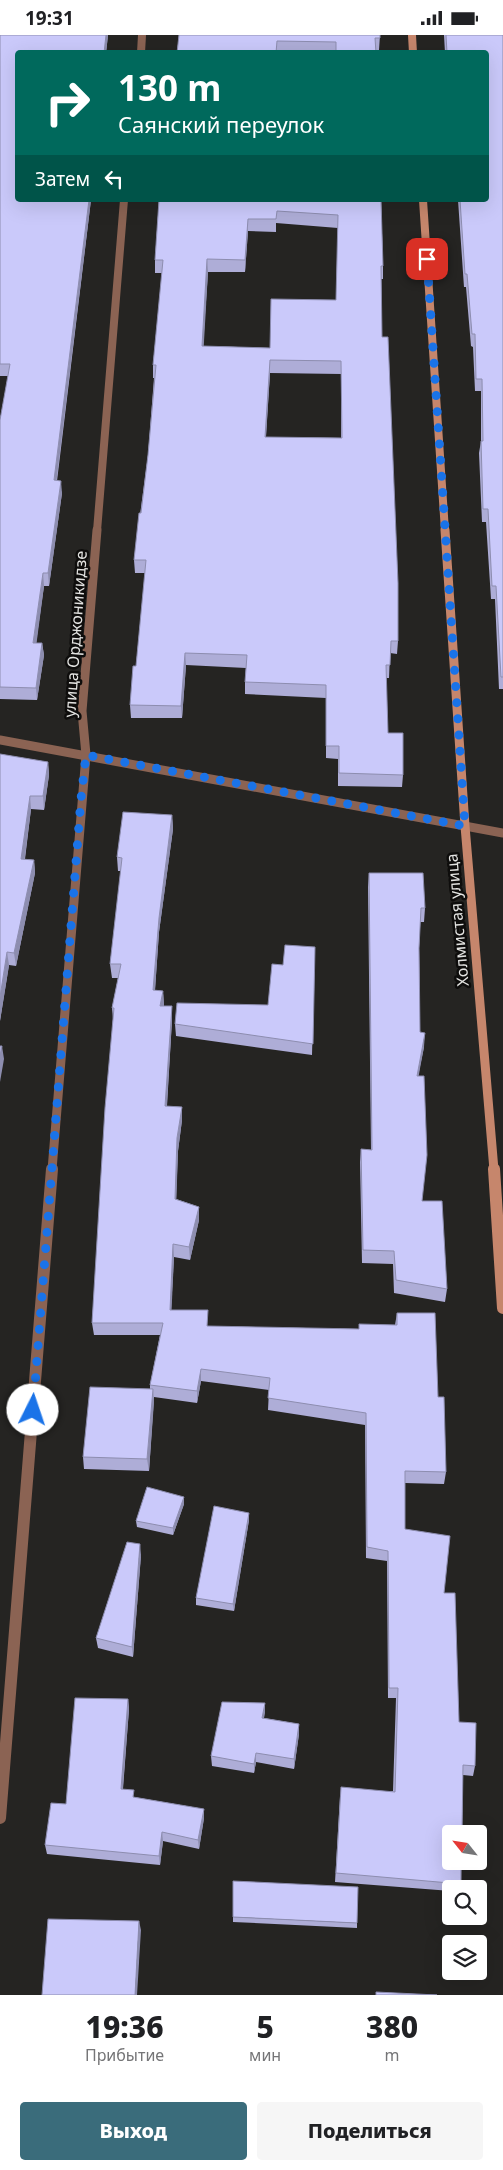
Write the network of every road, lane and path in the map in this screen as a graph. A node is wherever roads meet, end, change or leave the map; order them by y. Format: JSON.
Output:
{"nodes":[{"id":1,"x":142,"y":35,"type":"edge"},
{"id":2,"x":412,"y":35,"type":"edge"},
{"id":3,"x":141,"y":50,"type":"edge"},
{"id":4,"x":413,"y":50,"type":"edge"},
{"id":5,"x":124,"y":202,"type":"edge"},
{"id":6,"x":423,"y":202,"type":"edge"},
{"id":7,"x":0,"y":740,"type":"edge"},
{"id":8,"x":86,"y":755,"type":"junction"},
{"id":9,"x":465,"y":826,"type":"junction"},
{"id":10,"x":503,"y":833,"type":"edge"},
{"id":11,"x":503,"y":1307,"type":"edge"},
{"id":12,"x":0,"y":1819,"type":"edge"}],
"edges":[{"from":1,"to":3,"type":"street"},
{"from":2,"to":4,"type":"street"},
{"from":5,"to":8,"type":"street","name":"улица Орджоникидзе"},
{"from":6,"to":9,"type":"street","name":"Холмистая улица"},
{"from":7,"to":8,"type":"street"},
{"from":8,"to":9,"type":"street"},
{"from":8,"to":12,"type":"street","name":"улица Орджоникидзе"},
{"from":9,"to":10,"type":"street"},
{"from":9,"to":11,"type":"street","name":"Холмистая улица"}]}
